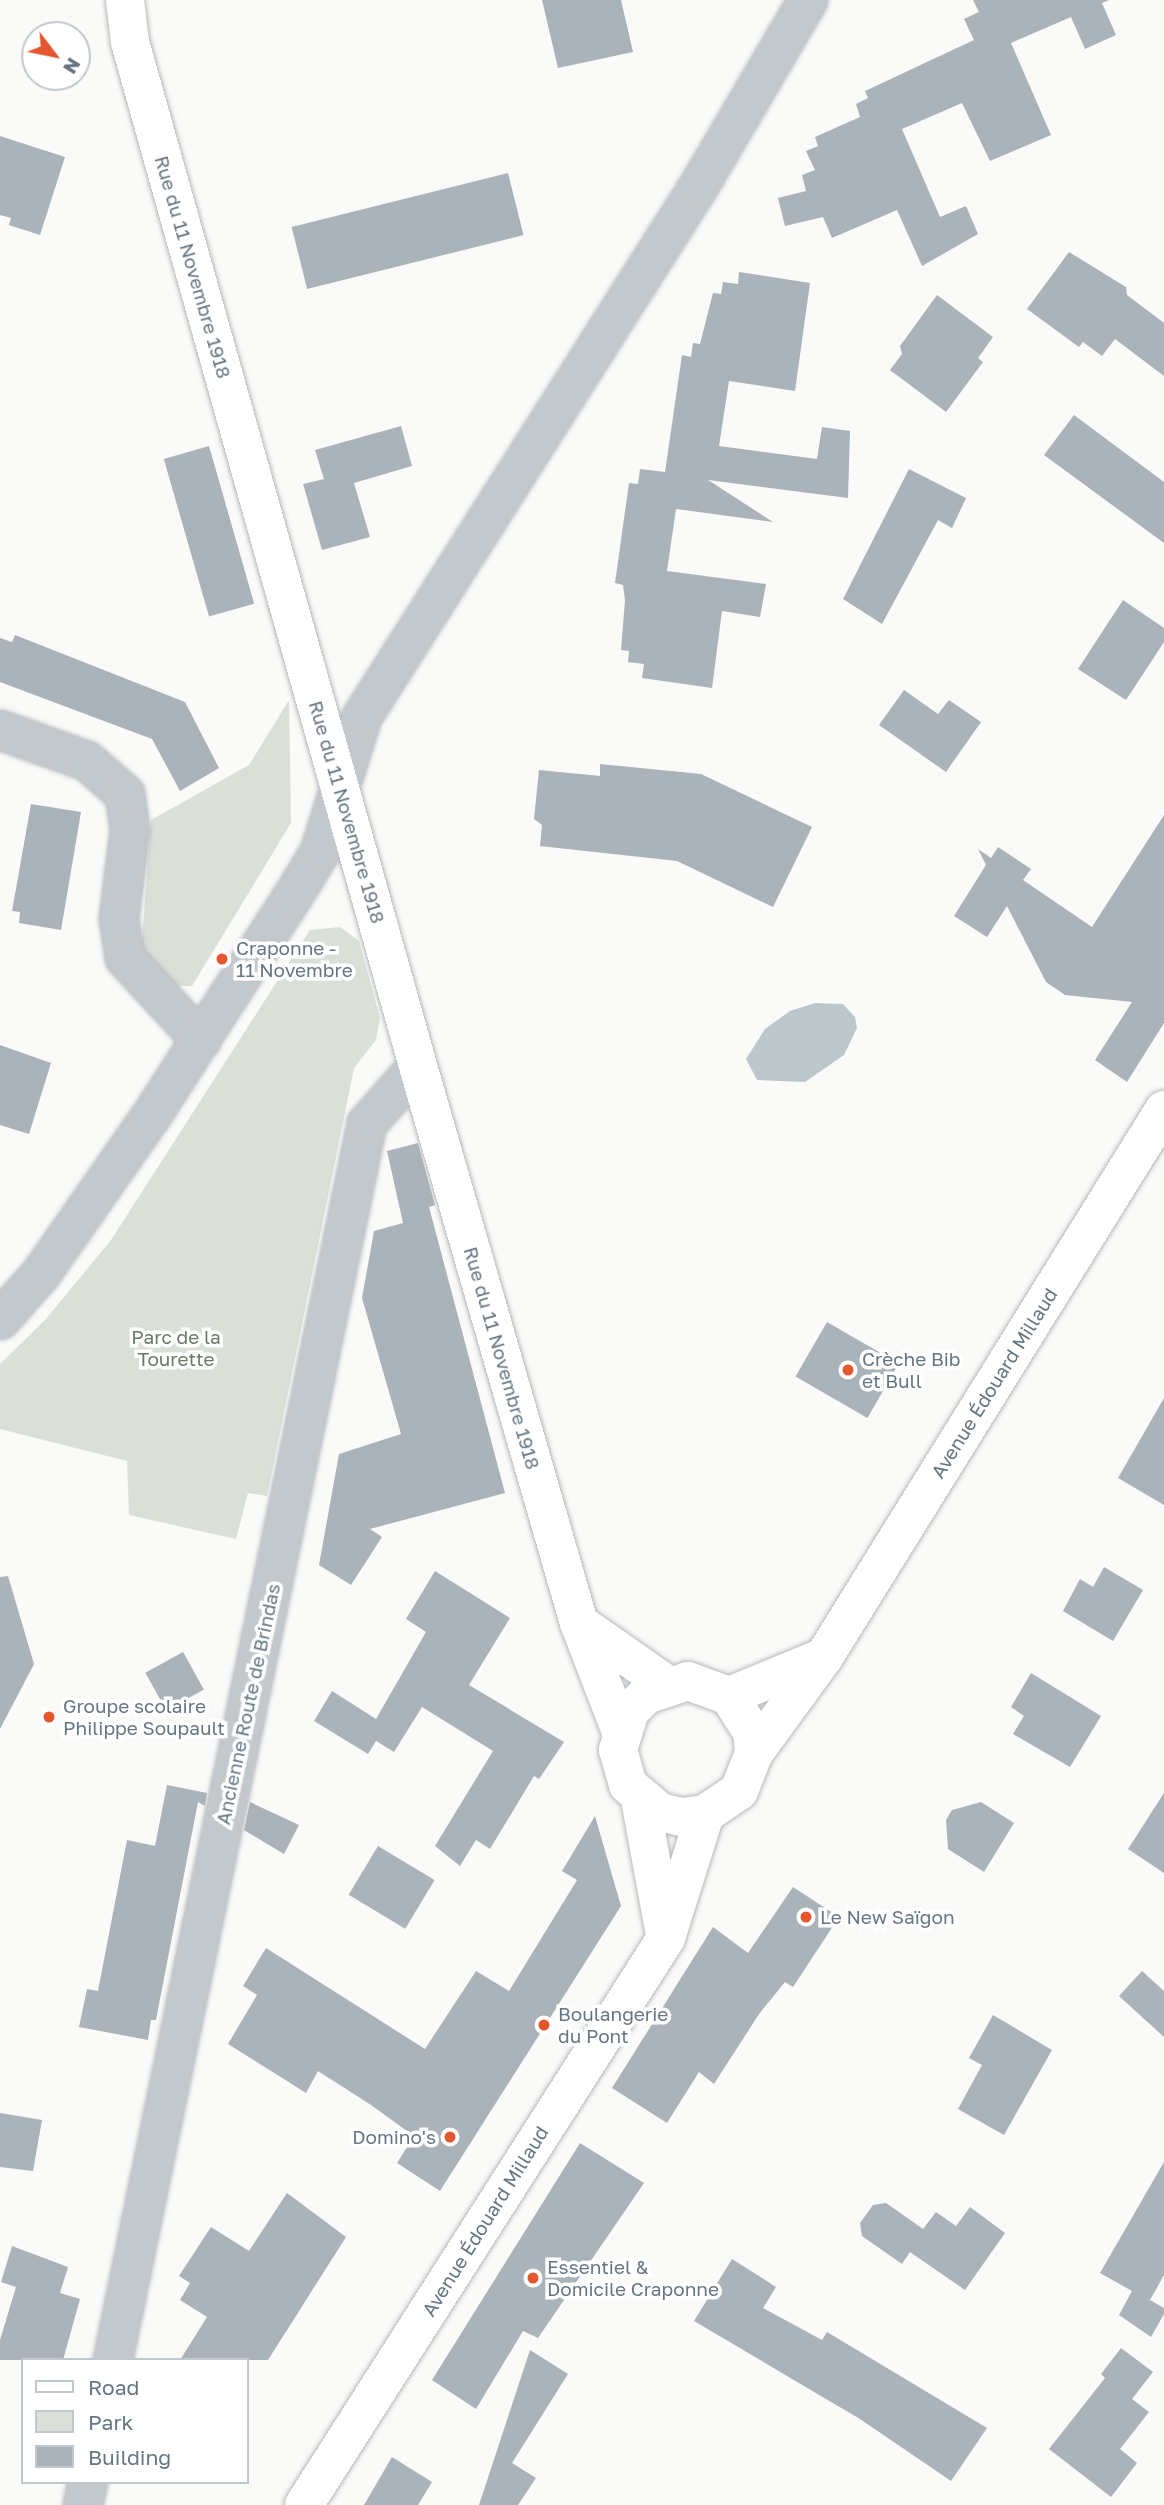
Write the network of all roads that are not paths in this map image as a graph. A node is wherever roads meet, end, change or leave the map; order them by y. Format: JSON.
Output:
{"nodes":[{"id":1,"x":125,"y":0,"type":"edge"},
{"id":2,"x":808,"y":0,"type":"edge"},
{"id":3,"x":0,"y":730,"type":"edge"},
{"id":4,"x":341,"y":791,"type":"junction"},
{"id":5,"x":201,"y":1040,"type":"junction"},
{"id":6,"x":418,"y":1066,"type":"junction"},
{"id":7,"x":1164,"y":1110,"type":"edge"},
{"id":8,"x":0,"y":1320,"type":"edge"},
{"id":9,"x":579,"y":1623,"type":"junction"},
{"id":10,"x":824,"y":1657,"type":"junction"},
{"id":11,"x":666,"y":1684,"type":"junction"},
{"id":12,"x":730,"y":1696,"type":"junction"},
{"id":13,"x":621,"y":1732,"type":"junction"},
{"id":14,"x":754,"y":1753,"type":"junction"},
{"id":15,"x":640,"y":1799,"type":"junction"},
{"id":16,"x":705,"y":1814,"type":"junction"},
{"id":17,"x":666,"y":1938,"type":"junction"},
{"id":18,"x":113,"y":2358,"type":"edge"},
{"id":19,"x":88,"y":2484,"type":"edge"},
{"id":20,"x":83,"y":2505,"type":"edge"},
{"id":21,"x":304,"y":2505,"type":"edge"}],
"edges":[{"from":1,"to":4,"type":"main road","name":"Rue du 11 Novembre 1918"},
{"from":2,"to":4,"type":"street"},
{"from":3,"to":5,"type":"street"},
{"from":4,"to":5,"type":"street"},
{"from":4,"to":6,"type":"main road","name":"Rue du 11 Novembre 1918"},
{"from":5,"to":8,"type":"street"},
{"from":6,"to":9,"type":"main road","name":"Rue du 11 Novembre 1918"},
{"from":6,"to":18,"type":"street","name":"Ancienne Route de Brindas"},
{"from":7,"to":10,"type":"main road","name":"Avenue Édouard Millaud"},
{"from":9,"to":11,"type":"main road"},
{"from":9,"to":13,"type":"main road","name":"Rue du 11 Novembre 1918"},
{"from":10,"to":12,"type":"main road"},
{"from":10,"to":14,"type":"main road","name":"Avenue Édouard Millaud"},
{"from":11,"to":12,"type":"main road"},
{"from":11,"to":13,"type":"main road"},
{"from":12,"to":14,"type":"main road"},
{"from":13,"to":15,"type":"main road"},
{"from":14,"to":16,"type":"main road"},
{"from":15,"to":16,"type":"main road"},
{"from":15,"to":17,"type":"main road"},
{"from":16,"to":17,"type":"main road","name":"Avenue Édouard Millaud"},
{"from":17,"to":21,"type":"main road","name":"Avenue Édouard Millaud"},
{"from":19,"to":20,"type":"street"}]}
